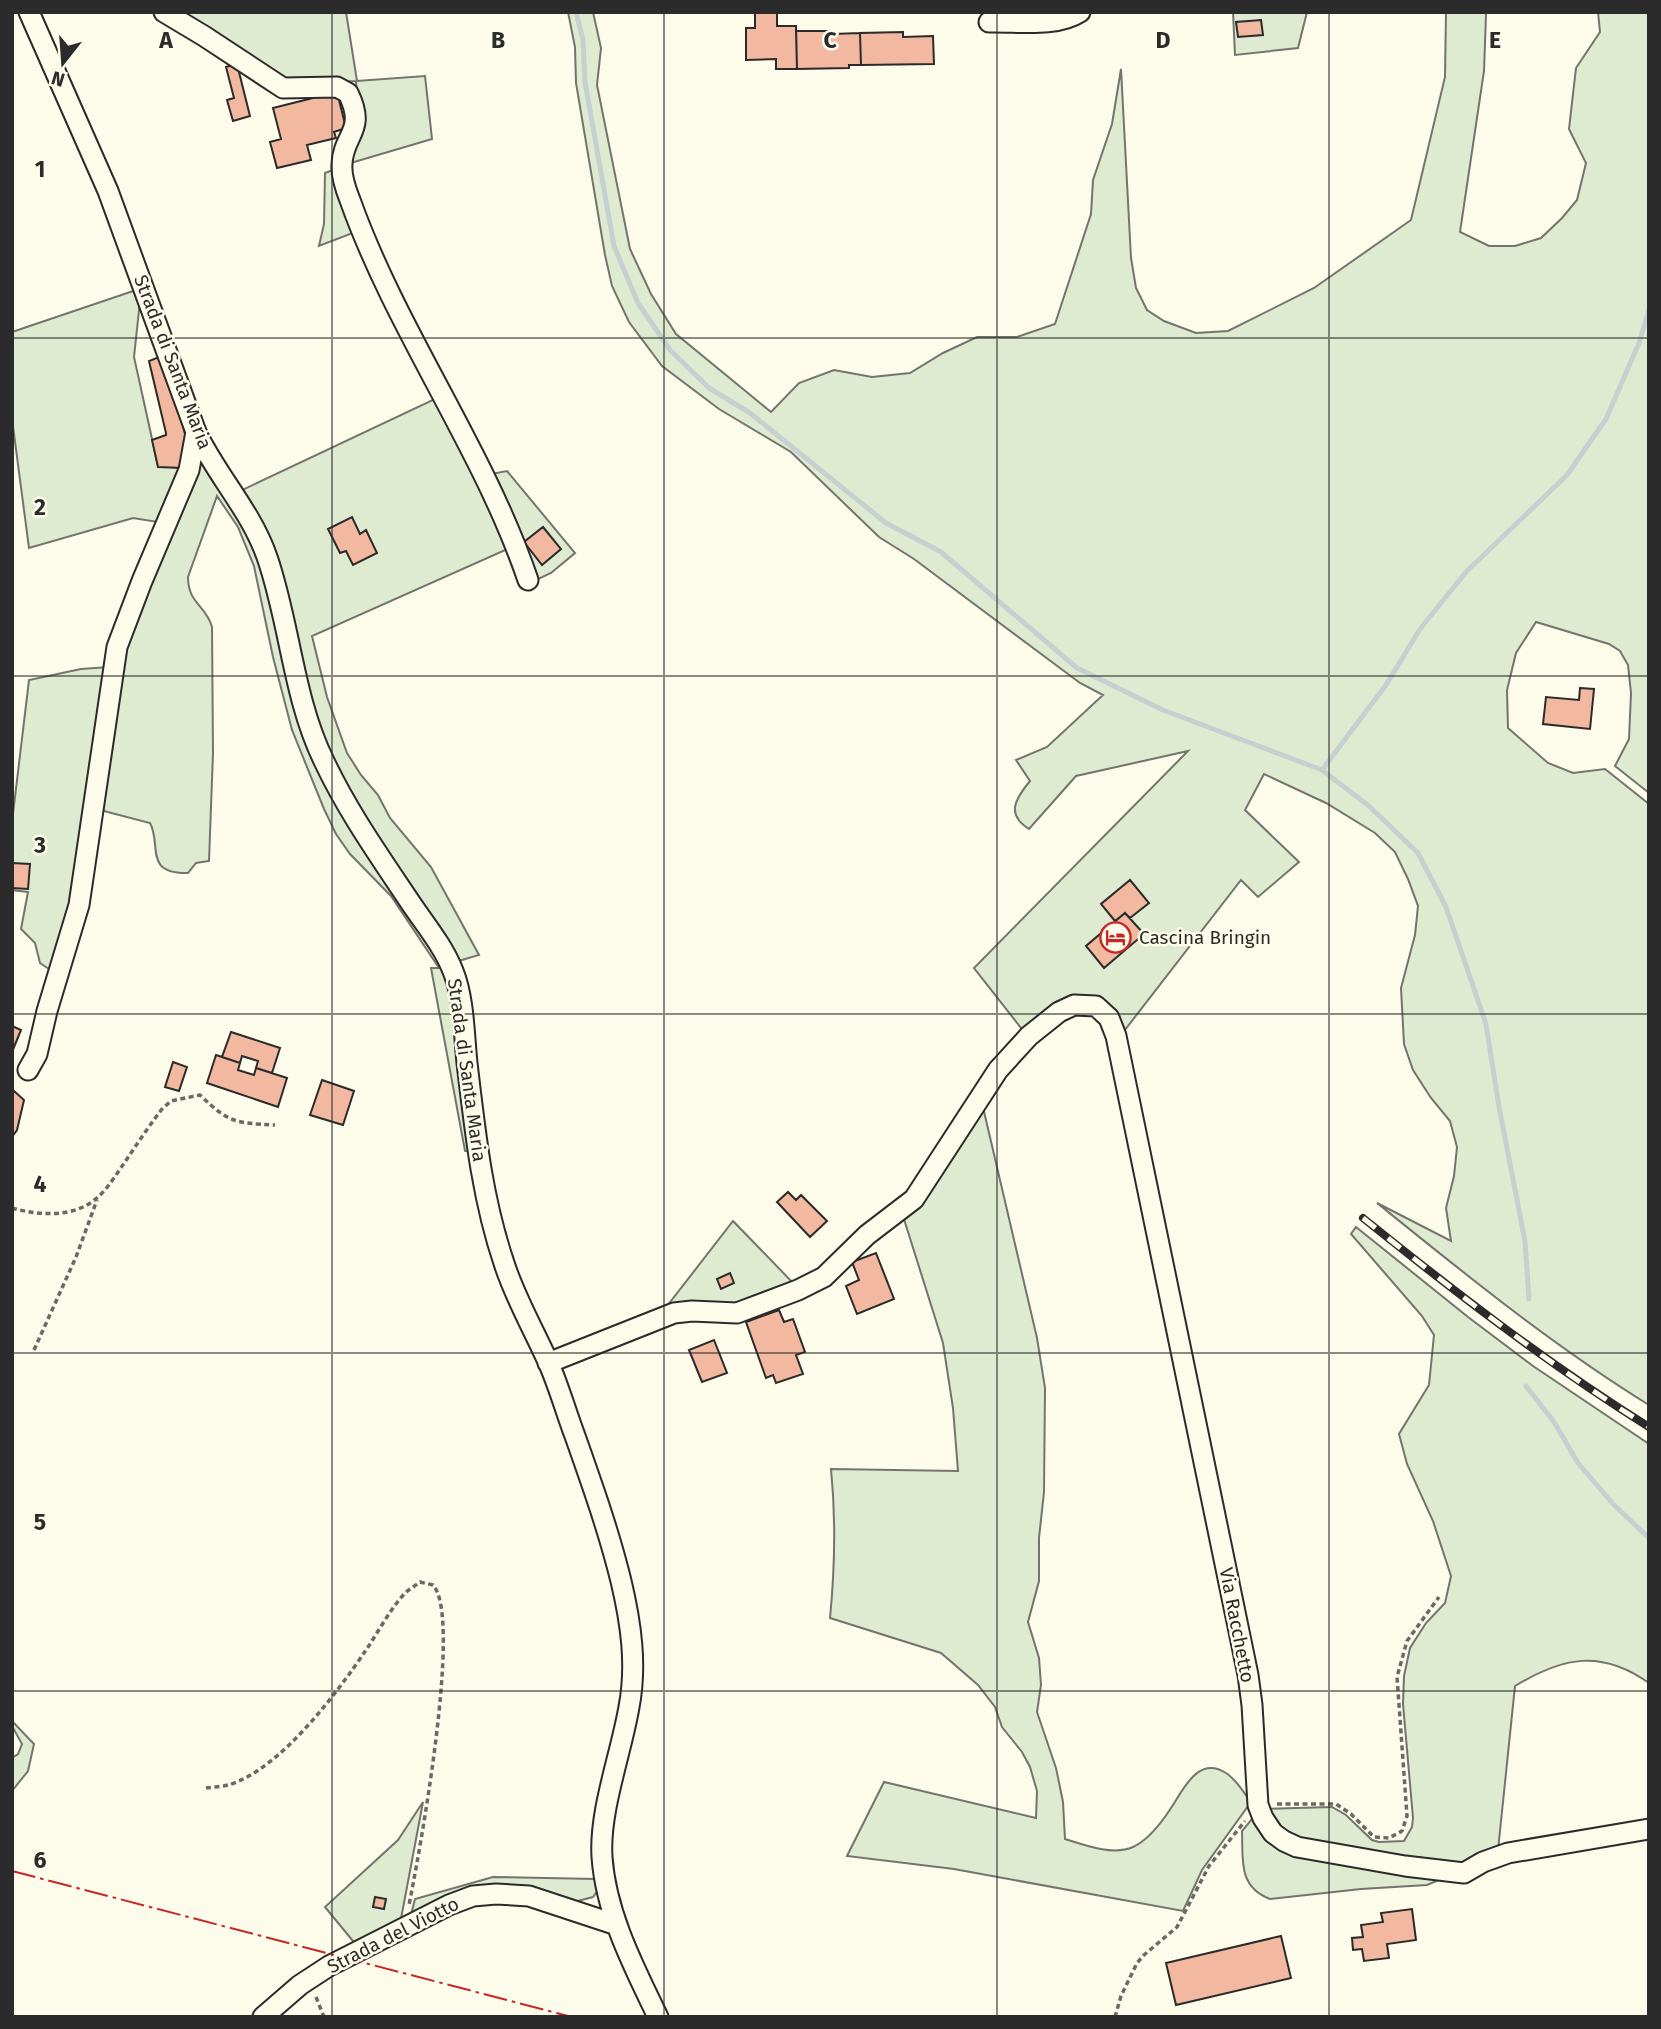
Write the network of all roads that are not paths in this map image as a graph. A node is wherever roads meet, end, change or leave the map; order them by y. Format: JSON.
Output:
{"nodes":[{"id":1,"x":29,"y":12,"type":"edge"},
{"id":2,"x":164,"y":12,"type":"edge"},
{"id":3,"x":1080,"y":12,"type":"edge"},
{"id":4,"x":989,"y":22,"type":"dead end"},
{"id":5,"x":196,"y":432,"type":"junction"},
{"id":6,"x":528,"y":580,"type":"dead end"},
{"id":7,"x":28,"y":1070,"type":"dead end"},
{"id":8,"x":548,"y":1363,"type":"junction"},
{"id":9,"x":1649,"y":1829,"type":"edge"},
{"id":10,"x":617,"y":1925,"type":"junction"},
{"id":11,"x":263,"y":2017,"type":"edge"},
{"id":12,"x":658,"y":2017,"type":"edge"}],
"edges":[{"from":1,"to":5,"type":"street","name":"Strada di Santa Maria"},
{"from":2,"to":6,"type":"street"},
{"from":3,"to":4,"type":"street"},
{"from":5,"to":7,"type":"street"},
{"from":5,"to":8,"type":"street","name":"Strada di Santa Maria"},
{"from":8,"to":9,"type":"street","name":"Via Racchetto"},
{"from":8,"to":10,"type":"street","name":"Strada di Santa Maria"},
{"from":10,"to":11,"type":"street","name":"Strada del Viotto"},
{"from":10,"to":12,"type":"street","name":"Strada di Santa Maria"}]}
